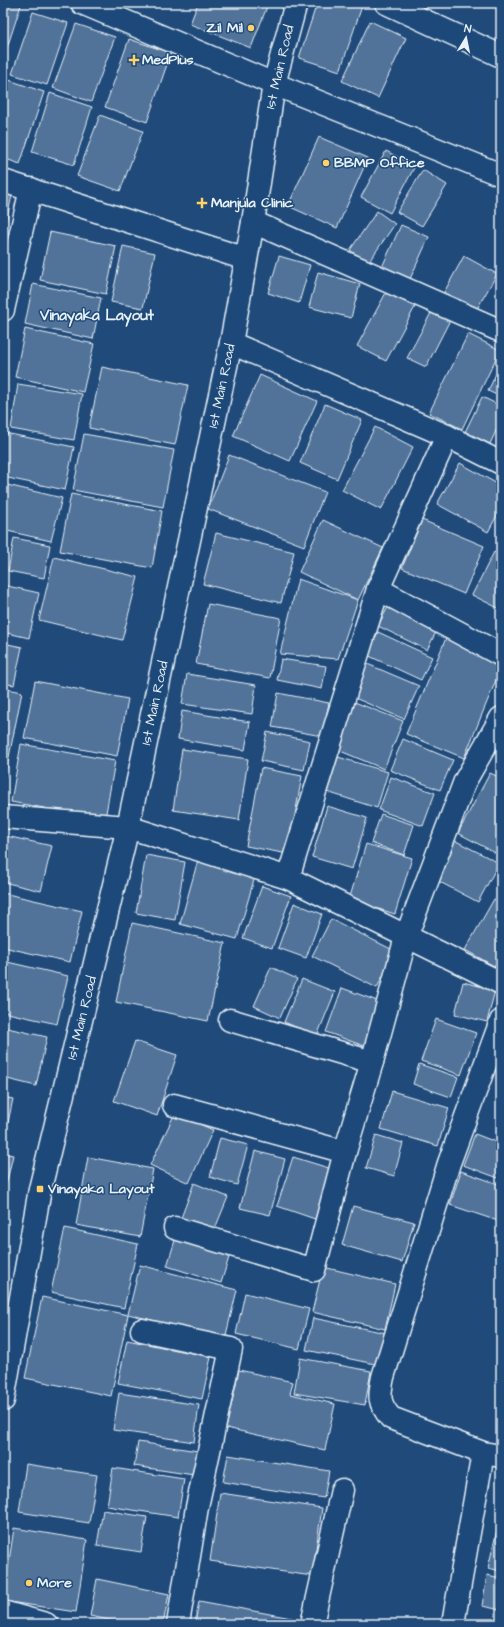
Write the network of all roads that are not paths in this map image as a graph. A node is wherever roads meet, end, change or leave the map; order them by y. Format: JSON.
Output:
{"nodes":[{"id":1,"x":296,"y":3,"type":"edge"},
{"id":2,"x":386,"y":3,"type":"edge"},
{"id":3,"x":89,"y":4,"type":"edge"},
{"id":4,"x":501,"y":56,"type":"edge"},
{"id":5,"x":274,"y":84,"type":"junction"},
{"id":6,"x":501,"y":175,"type":"edge"},
{"id":7,"x":3,"y":181,"type":"edge"},
{"id":8,"x":31,"y":190,"type":"junction"},
{"id":9,"x":252,"y":222,"type":"junction"},
{"id":10,"x":246,"y":259,"type":"junction"},
{"id":11,"x":3,"y":310,"type":"edge"},
{"id":12,"x":501,"y":331,"type":"edge"},
{"id":13,"x":231,"y":343,"type":"junction"},
{"id":14,"x":447,"y":436,"type":"junction"},
{"id":15,"x":501,"y":463,"type":"edge"},
{"id":16,"x":378,"y":590,"type":"junction"},
{"id":17,"x":501,"y":655,"type":"edge"},
{"id":18,"x":501,"y":718,"type":"edge"},
{"id":19,"x":3,"y":817,"type":"edge"},
{"id":20,"x":128,"y":827,"type":"junction"},
{"id":21,"x":288,"y":878,"type":"junction"},
{"id":22,"x":406,"y":937,"type":"junction"},
{"id":23,"x":501,"y":983,"type":"edge"},
{"id":24,"x":230,"y":1020,"type":"dead end"},
{"id":25,"x":501,"y":1021,"type":"edge"},
{"id":26,"x":372,"y":1062,"type":"junction"},
{"id":27,"x":174,"y":1105,"type":"dead end"},
{"id":28,"x":345,"y":1152,"type":"junction"},
{"id":29,"x":175,"y":1228,"type":"dead end"},
{"id":30,"x":142,"y":1330,"type":"dead end"},
{"id":31,"x":3,"y":1400,"type":"edge"},
{"id":32,"x":492,"y":1455,"type":"edge"},
{"id":33,"x":342,"y":1490,"type":"dead end"},
{"id":34,"x":3,"y":1612,"type":"edge"},
{"id":35,"x":46,"y":1624,"type":"edge"},
{"id":36,"x":178,"y":1624,"type":"edge"},
{"id":37,"x":312,"y":1624,"type":"edge"},
{"id":38,"x":453,"y":1624,"type":"edge"}],
"edges":[{"from":1,"to":5,"type":"street","name":"1st Main Road"},
{"from":2,"to":4,"type":"street"},
{"from":3,"to":5,"type":"street"},
{"from":5,"to":6,"type":"street"},
{"from":5,"to":9,"type":"street","name":"1st Main Road"},
{"from":7,"to":8,"type":"street"},
{"from":8,"to":10,"type":"street"},
{"from":8,"to":11,"type":"street"},
{"from":9,"to":10,"type":"street","name":"1st Main Road"},
{"from":9,"to":12,"type":"street"},
{"from":10,"to":13,"type":"street","name":"1st Main Road"},
{"from":13,"to":14,"type":"street"},
{"from":13,"to":20,"type":"street","name":"1st Main Road"},
{"from":14,"to":15,"type":"street"},
{"from":14,"to":16,"type":"street"},
{"from":16,"to":17,"type":"street"},
{"from":16,"to":21,"type":"street"},
{"from":18,"to":22,"type":"street"},
{"from":19,"to":20,"type":"street"},
{"from":20,"to":21,"type":"street"},
{"from":20,"to":31,"type":"street","name":"1st Main Road"},
{"from":21,"to":22,"type":"street"},
{"from":22,"to":23,"type":"street"},
{"from":22,"to":26,"type":"street"},
{"from":24,"to":26,"type":"street"},
{"from":25,"to":32,"type":"street"},
{"from":26,"to":28,"type":"street"},
{"from":27,"to":28,"type":"street"},
{"from":28,"to":29,"type":"street"},
{"from":30,"to":36,"type":"street"},
{"from":32,"to":38,"type":"street"},
{"from":33,"to":37,"type":"street"},
{"from":34,"to":35,"type":"street"}]}
